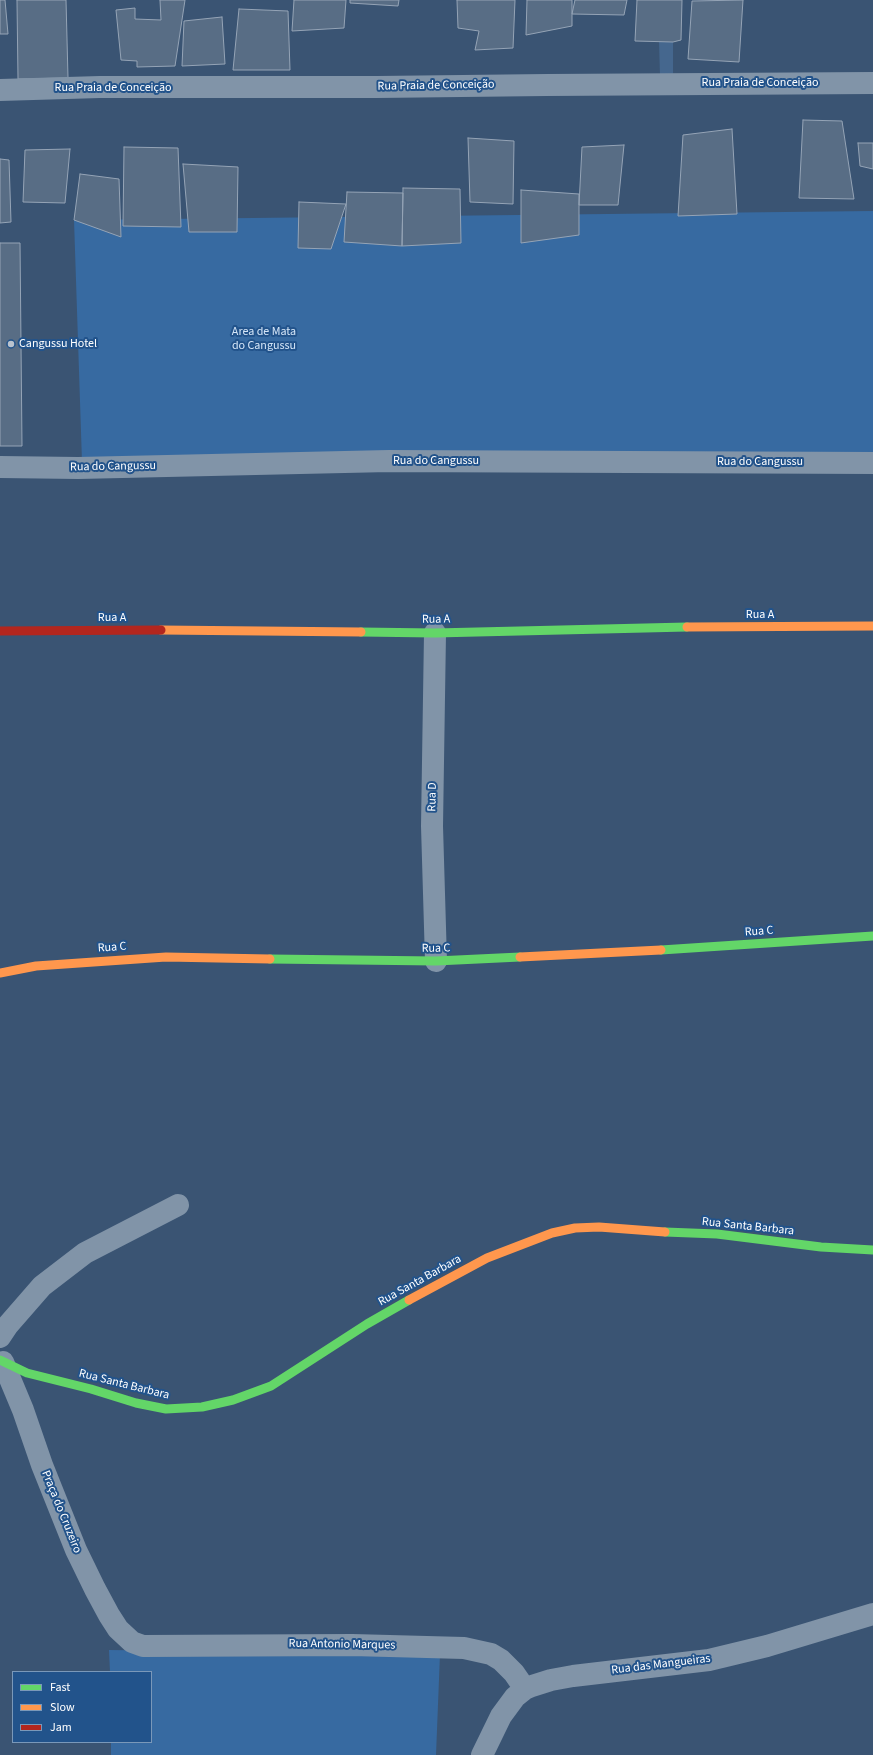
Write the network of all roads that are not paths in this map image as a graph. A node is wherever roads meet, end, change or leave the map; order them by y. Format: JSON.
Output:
{"nodes":[{"id":1,"x":873,"y":83,"type":"edge"},
{"id":2,"x":0,"y":90,"type":"edge"},
{"id":3,"x":873,"y":463,"type":"edge"},
{"id":4,"x":0,"y":467,"type":"edge"},
{"id":5,"x":873,"y":626,"type":"edge"},
{"id":6,"x":0,"y":631,"type":"edge"},
{"id":7,"x":435,"y":633,"type":"junction"},
{"id":8,"x":873,"y":936,"type":"edge"},
{"id":9,"x":436,"y":961,"type":"junction"},
{"id":10,"x":0,"y":973,"type":"edge"},
{"id":11,"x":178,"y":1205,"type":"dead end"},
{"id":12,"x":873,"y":1250,"type":"edge"},
{"id":13,"x":0,"y":1337,"type":"edge"},
{"id":14,"x":2,"y":1361,"type":"edge"},
{"id":15,"x":873,"y":1614,"type":"edge"},
{"id":16,"x":143,"y":1646,"type":"joint"},
{"id":17,"x":525,"y":1689,"type":"junction"},
{"id":18,"x":482,"y":1755,"type":"edge"}],
"edges":[{"from":1,"to":2,"type":"street","name":"Rua Praia de Conceição"},
{"from":3,"to":4,"type":"street","name":"Rua do Cangussu"},
{"from":5,"to":7,"type":"street","name":"Rua A"},
{"from":6,"to":7,"type":"street","name":"Rua A"},
{"from":7,"to":9,"type":"street","name":"Rua D"},
{"from":8,"to":9,"type":"street","name":"Rua C"},
{"from":9,"to":10,"type":"street","name":"Rua C"},
{"from":11,"to":13,"type":"street"},
{"from":12,"to":14,"type":"street","name":"Rua Santa Barbara"},
{"from":14,"to":16,"type":"street","name":"Praça do Cruzeiro"},
{"from":15,"to":17,"type":"street","name":"Rua das Mangueiras"},
{"from":16,"to":17,"type":"street","name":"Rua Antonio Marques"},
{"from":17,"to":18,"type":"street","name":"Rua das Mangueiras"}]}
